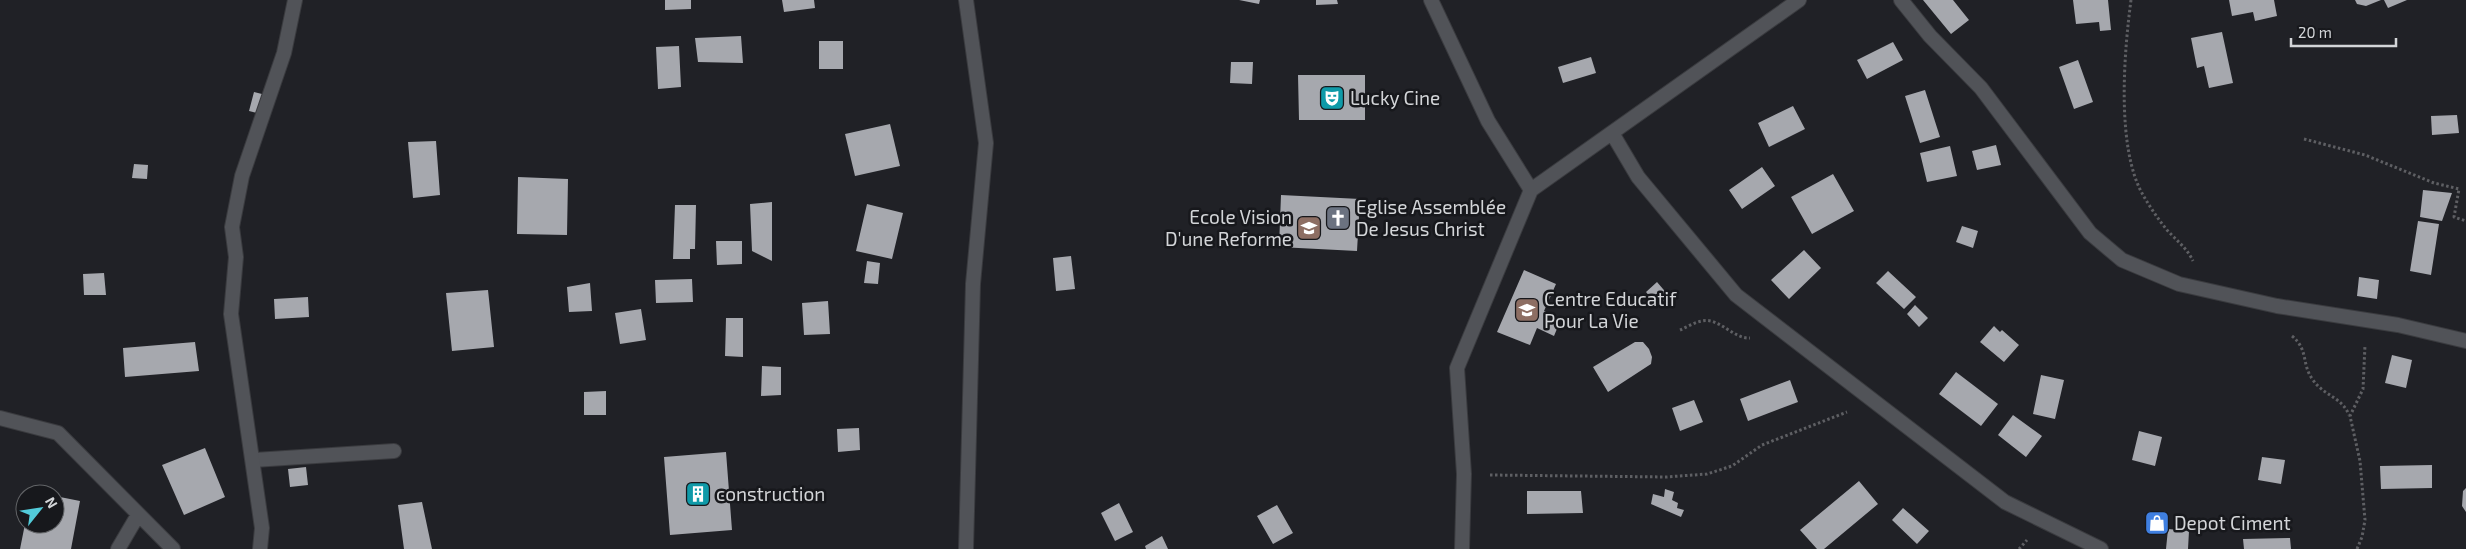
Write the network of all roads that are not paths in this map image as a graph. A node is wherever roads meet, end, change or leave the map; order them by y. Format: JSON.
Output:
{"nodes":[{"id":1,"x":295,"y":0,"type":"edge"},
{"id":2,"x":966,"y":0,"type":"edge"},
{"id":3,"x":1431,"y":0,"type":"edge"},
{"id":4,"x":1799,"y":0,"type":"edge"},
{"id":5,"x":1901,"y":0,"type":"edge"},
{"id":6,"x":1612,"y":133,"type":"junction"},
{"id":7,"x":1532,"y":190,"type":"junction"},
{"id":8,"x":2466,"y":341,"type":"edge"},
{"id":9,"x":0,"y":418,"type":"edge"},
{"id":10,"x":394,"y":451,"type":"dead end"},
{"id":11,"x":254,"y":460,"type":"junction"},
{"id":12,"x":138,"y":515,"type":"junction"},
{"id":13,"x":118,"y":549,"type":"edge"},
{"id":14,"x":173,"y":549,"type":"edge"},
{"id":15,"x":260,"y":549,"type":"edge"},
{"id":16,"x":966,"y":549,"type":"edge"},
{"id":17,"x":1462,"y":549,"type":"edge"},
{"id":18,"x":2101,"y":549,"type":"edge"}],
"edges":[{"from":1,"to":11,"type":"street"},
{"from":2,"to":16,"type":"street"},
{"from":3,"to":7,"type":"street"},
{"from":4,"to":6,"type":"street"},
{"from":5,"to":8,"type":"street"},
{"from":6,"to":7,"type":"street"},
{"from":6,"to":18,"type":"street"},
{"from":7,"to":17,"type":"street"},
{"from":9,"to":12,"type":"street"},
{"from":10,"to":11,"type":"street"},
{"from":11,"to":15,"type":"street"},
{"from":12,"to":13,"type":"street"},
{"from":12,"to":14,"type":"street"}]}
